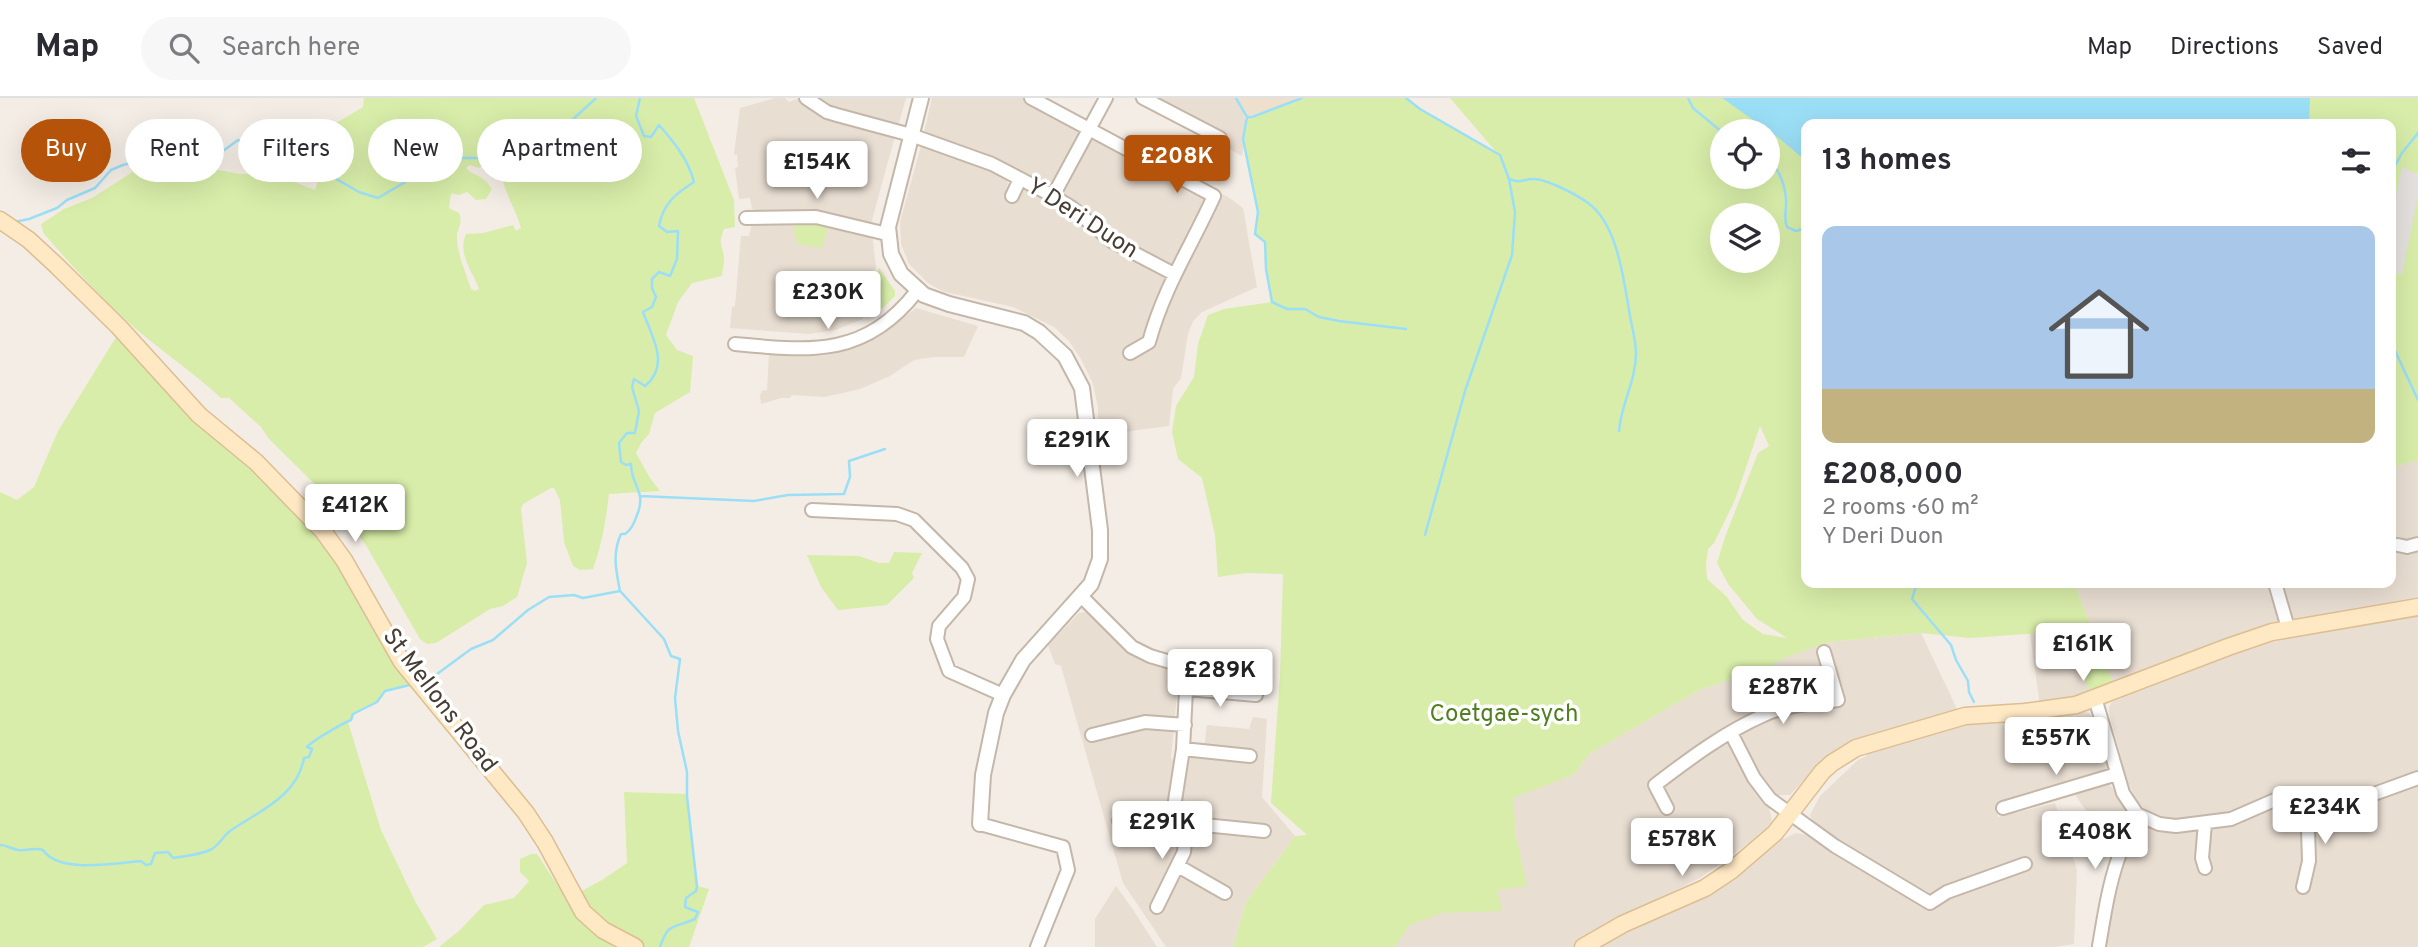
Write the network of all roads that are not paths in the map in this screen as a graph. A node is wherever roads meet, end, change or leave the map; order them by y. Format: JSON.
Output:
{"nodes":[{"id":1,"x":807,"y":98,"type":"edge"},
{"id":2,"x":921,"y":98,"type":"edge"},
{"id":3,"x":1031,"y":98,"type":"edge"},
{"id":4,"x":1107,"y":98,"type":"edge"},
{"id":5,"x":1143,"y":98,"type":"edge"},
{"id":6,"x":1174,"y":98,"type":"edge"},
{"id":7,"x":1168,"y":110,"type":"junction"},
{"id":8,"x":1090,"y":128,"type":"junction"},
{"id":9,"x":911,"y":135,"type":"junction"},
{"id":10,"x":1220,"y":138,"type":"dead end"},
{"id":11,"x":1020,"y":179,"type":"junction"},
{"id":12,"x":1012,"y":196,"type":"dead end"},
{"id":13,"x":1053,"y":196,"type":"junction"},
{"id":14,"x":746,"y":218,"type":"dead end"},
{"id":15,"x":0,"y":220,"type":"edge"},
{"id":16,"x":887,"y":234,"type":"junction"},
{"id":17,"x":1174,"y":274,"type":"junction"},
{"id":18,"x":917,"y":290,"type":"junction"},
{"id":19,"x":734,"y":344,"type":"dead end"},
{"id":20,"x":1130,"y":353,"type":"dead end"},
{"id":21,"x":812,"y":510,"type":"dead end"},
{"id":22,"x":2418,"y":544,"type":"edge"},
{"id":23,"x":2398,"y":545,"type":"dead end"},
{"id":24,"x":2276,"y":588,"type":"edge"},
{"id":25,"x":1083,"y":597,"type":"junction"},
{"id":26,"x":2418,"y":607,"type":"edge"},
{"id":27,"x":2288,"y":628,"type":"junction"},
{"id":28,"x":1824,"y":652,"type":"dead end"},
{"id":29,"x":1187,"y":690,"type":"junction"},
{"id":30,"x":1003,"y":695,"type":"junction"},
{"id":31,"x":1256,"y":695,"type":"dead end"},
{"id":32,"x":2095,"y":698,"type":"junction"},
{"id":33,"x":1185,"y":725,"type":"junction"},
{"id":34,"x":1731,"y":733,"type":"junction"},
{"id":35,"x":1092,"y":735,"type":"dead end"},
{"id":36,"x":1183,"y":750,"type":"junction"},
{"id":37,"x":1250,"y":756,"type":"dead end"},
{"id":38,"x":2117,"y":775,"type":"junction"},
{"id":39,"x":2418,"y":778,"type":"edge"},
{"id":40,"x":2307,"y":798,"type":"junction"},
{"id":41,"x":1667,"y":808,"type":"dead end"},
{"id":42,"x":2003,"y":808,"type":"dead end"},
{"id":43,"x":1790,"y":814,"type":"junction"},
{"id":44,"x":2137,"y":814,"type":"junction"},
{"id":45,"x":1172,"y":820,"type":"junction"},
{"id":46,"x":1119,"y":821,"type":"dead end"},
{"id":47,"x":1187,"y":822,"type":"junction"},
{"id":48,"x":2205,"y":823,"type":"junction"},
{"id":49,"x":980,"y":824,"type":"joint"},
{"id":50,"x":1264,"y":831,"type":"dead end"},
{"id":51,"x":2025,"y":864,"type":"dead end"},
{"id":52,"x":1178,"y":866,"type":"junction"},
{"id":53,"x":2205,"y":867,"type":"dead end"},
{"id":54,"x":2303,"y":887,"type":"dead end"},
{"id":55,"x":1225,"y":892,"type":"dead end"},
{"id":56,"x":1157,"y":907,"type":"dead end"},
{"id":57,"x":2099,"y":946,"type":"edge"},
{"id":58,"x":635,"y":947,"type":"edge"},
{"id":59,"x":1037,"y":947,"type":"edge"},
{"id":60,"x":1583,"y":947,"type":"edge"}],
"edges":[{"from":1,"to":9,"type":"street","name":"Y Deri Duon"},
{"from":2,"to":9,"type":"street"},
{"from":3,"to":8,"type":"street"},
{"from":4,"to":8,"type":"street"},
{"from":5,"to":7,"type":"street"},
{"from":6,"to":7,"type":"street"},
{"from":7,"to":10,"type":"street"},
{"from":8,"to":13,"type":"street"},
{"from":8,"to":17,"type":"street"},
{"from":9,"to":11,"type":"street","name":"Y Deri Duon"},
{"from":9,"to":16,"type":"street"},
{"from":11,"to":12,"type":"street"},
{"from":11,"to":13,"type":"street","name":"Y Deri Duon"},
{"from":13,"to":17,"type":"street","name":"Y Deri Duon"},
{"from":14,"to":16,"type":"street"},
{"from":15,"to":58,"type":"main road","name":"St Mellons Road"},
{"from":16,"to":18,"type":"street"},
{"from":17,"to":20,"type":"street"},
{"from":18,"to":19,"type":"street"},
{"from":18,"to":25,"type":"street"},
{"from":21,"to":30,"type":"street"},
{"from":22,"to":23,"type":"street"},
{"from":24,"to":27,"type":"street"},
{"from":25,"to":29,"type":"street"},
{"from":25,"to":30,"type":"street"},
{"from":26,"to":27,"type":"main road"},
{"from":27,"to":32,"type":"main road"},
{"from":28,"to":34,"type":"street"},
{"from":29,"to":31,"type":"street"},
{"from":29,"to":33,"type":"street"},
{"from":30,"to":49,"type":"street"},
{"from":32,"to":38,"type":"street"},
{"from":32,"to":43,"type":"main road"},
{"from":33,"to":35,"type":"street"},
{"from":33,"to":36,"type":"street"},
{"from":34,"to":41,"type":"street"},
{"from":34,"to":43,"type":"street"},
{"from":36,"to":37,"type":"street"},
{"from":36,"to":45,"type":"street"},
{"from":38,"to":42,"type":"street"},
{"from":38,"to":44,"type":"street"},
{"from":39,"to":40,"type":"street"},
{"from":40,"to":48,"type":"street"},
{"from":40,"to":54,"type":"street"},
{"from":43,"to":51,"type":"street"},
{"from":43,"to":60,"type":"main road"},
{"from":44,"to":48,"type":"street"},
{"from":44,"to":57,"type":"street"},
{"from":45,"to":46,"type":"street"},
{"from":45,"to":47,"type":"street"},
{"from":47,"to":50,"type":"street"},
{"from":47,"to":52,"type":"street"},
{"from":48,"to":53,"type":"street"},
{"from":49,"to":59,"type":"street"},
{"from":52,"to":55,"type":"street"},
{"from":52,"to":56,"type":"street"}]}
